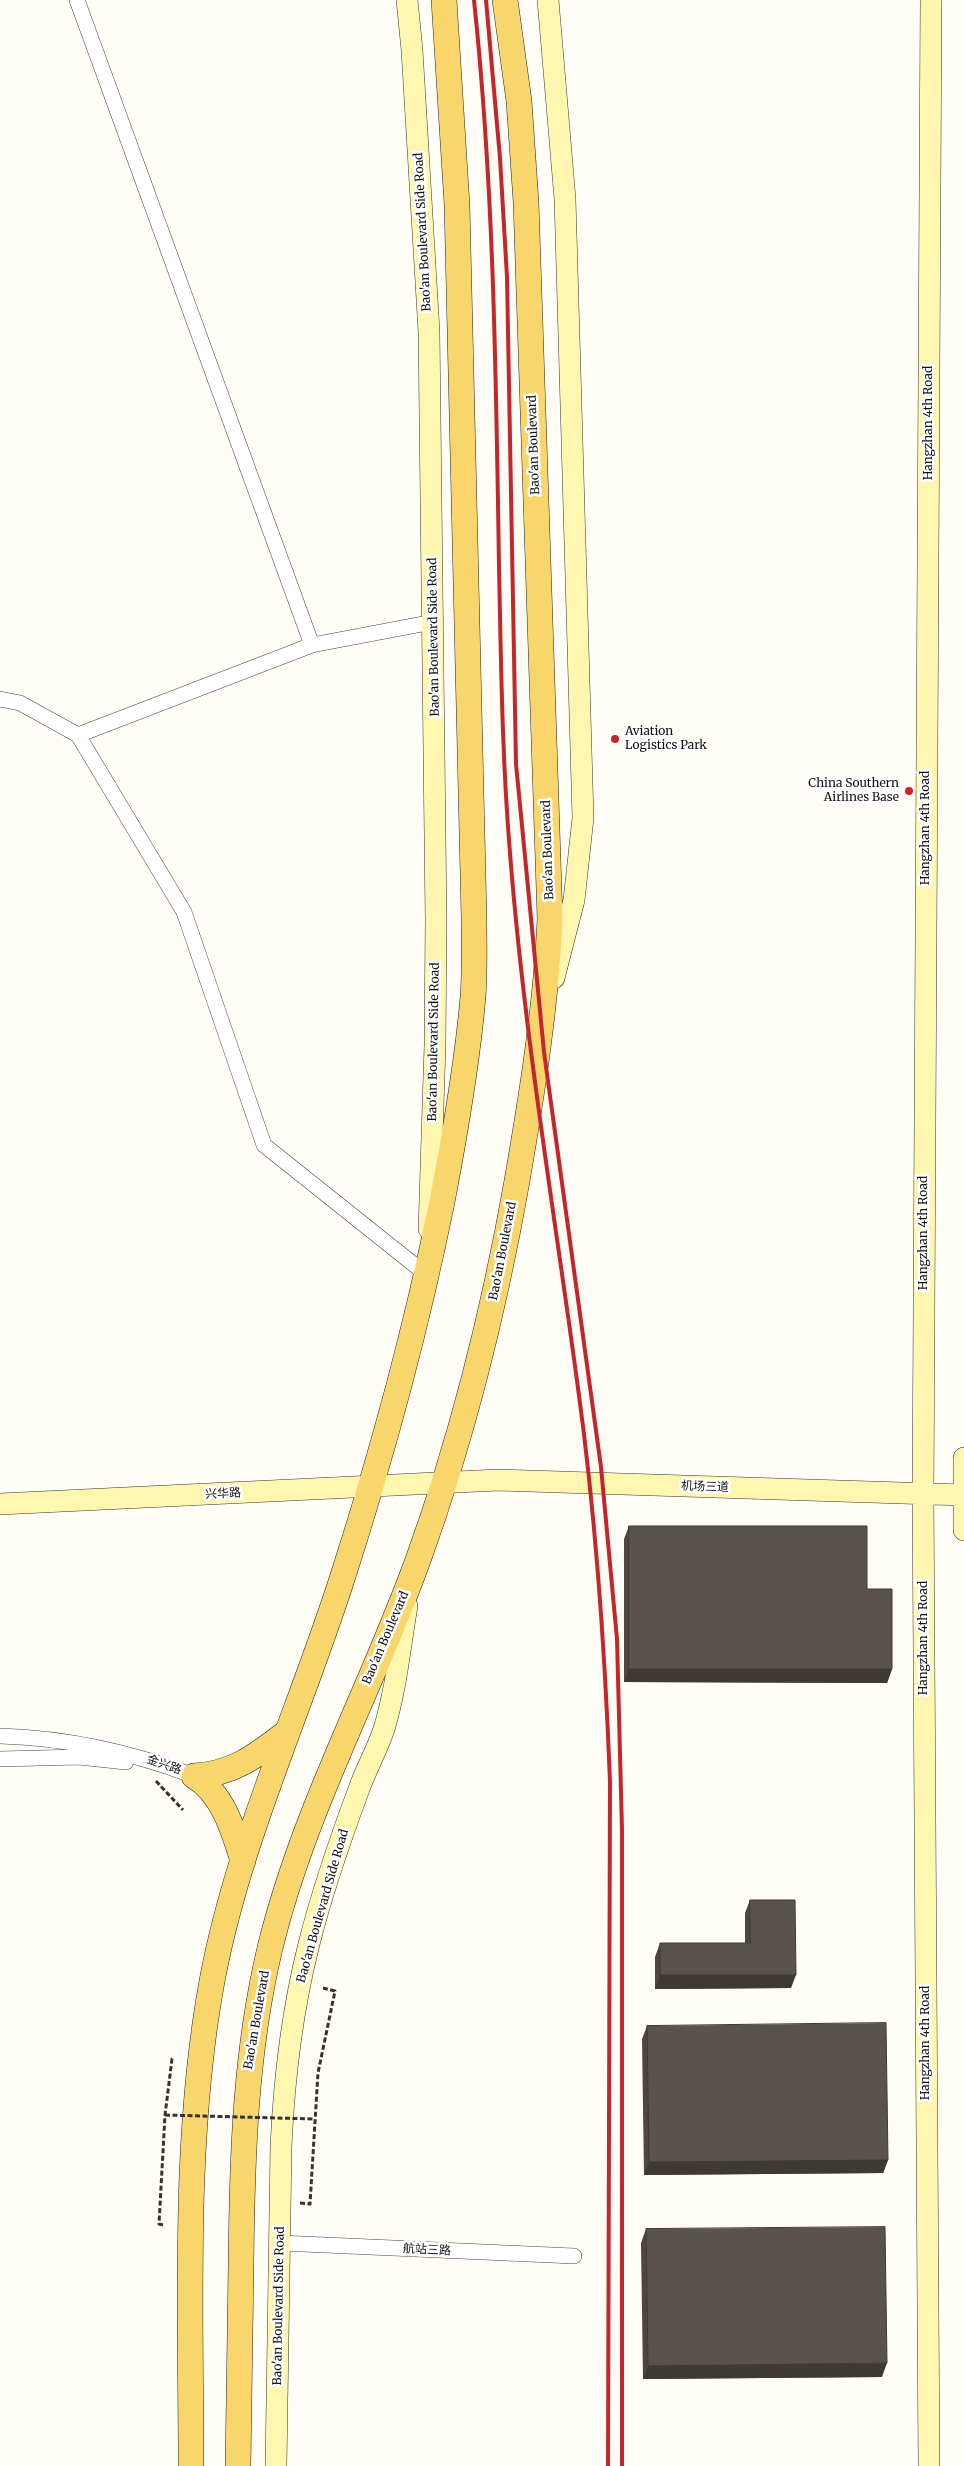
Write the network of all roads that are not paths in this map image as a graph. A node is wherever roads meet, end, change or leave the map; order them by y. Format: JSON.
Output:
{"nodes":[{"id":1,"x":77,"y":0,"type":"edge"},
{"id":2,"x":407,"y":0,"type":"edge"},
{"id":3,"x":444,"y":0,"type":"edge"},
{"id":4,"x":505,"y":0,"type":"edge"},
{"id":5,"x":548,"y":0,"type":"edge"},
{"id":6,"x":931,"y":0,"type":"edge"},
{"id":7,"x":434,"y":622,"type":"junction"},
{"id":8,"x":312,"y":645,"type":"junction"},
{"id":9,"x":0,"y":699,"type":"edge"},
{"id":10,"x":78,"y":735,"type":"junction"},
{"id":11,"x":542,"y":1024,"type":"junction"},
{"id":12,"x":427,"y":1275,"type":"junction"},
{"id":13,"x":964,"y":1458,"type":"edge"},
{"id":14,"x":445,"y":1483,"type":"junction"},
{"id":15,"x":370,"y":1486,"type":"junction"},
{"id":16,"x":923,"y":1494,"type":"junction"},
{"id":17,"x":964,"y":1495,"type":"edge"},
{"id":18,"x":0,"y":1504,"type":"edge"},
{"id":19,"x":964,"y":1530,"type":"edge"},
{"id":20,"x":416,"y":1565,"type":"junction"},
{"id":21,"x":286,"y":1733,"type":"junction"},
{"id":22,"x":0,"y":1736,"type":"edge"},
{"id":23,"x":0,"y":1760,"type":"edge"},
{"id":24,"x":194,"y":1776,"type":"junction"},
{"id":25,"x":243,"y":1861,"type":"junction"},
{"id":26,"x":280,"y":2243,"type":"junction"},
{"id":27,"x":574,"y":2256,"type":"dead end"},
{"id":28,"x":191,"y":2466,"type":"edge"},
{"id":29,"x":238,"y":2466,"type":"edge"},
{"id":30,"x":276,"y":2466,"type":"edge"},
{"id":31,"x":929,"y":2466,"type":"edge"}],
"edges":[{"from":1,"to":8,"type":"street"},
{"from":2,"to":7,"type":"street","name":"Bao'an Boulevard Side Road"},
{"from":3,"to":12,"type":"main road"},
{"from":4,"to":11,"type":"main road","name":"Bao'an Boulevard"},
{"from":5,"to":11,"type":"street"},
{"from":6,"to":16,"type":"street","name":"Hangzhan 4th Road"},
{"from":7,"to":8,"type":"street"},
{"from":7,"to":12,"type":"street","name":"Bao'an Boulevard Side Road"},
{"from":8,"to":10,"type":"street"},
{"from":9,"to":10,"type":"street"},
{"from":10,"to":12,"type":"street"},
{"from":11,"to":14,"type":"main road","name":"Bao'an Boulevard"},
{"from":12,"to":15,"type":"main road"},
{"from":13,"to":17,"type":"street"},
{"from":14,"to":15,"type":"street","name":"兴华路"},
{"from":14,"to":16,"type":"street","name":"机场三道"},
{"from":14,"to":20,"type":"main road","name":"Bao'an Boulevard"},
{"from":15,"to":18,"type":"street","name":"兴华路"},
{"from":15,"to":21,"type":"main road"},
{"from":16,"to":17,"type":"street","name":"机场三道"},
{"from":16,"to":31,"type":"street","name":"Hangzhan 4th Road"},
{"from":17,"to":19,"type":"street"},
{"from":20,"to":26,"type":"street","name":"Bao'an Boulevard Side Road"},
{"from":20,"to":29,"type":"main road","name":"Bao'an Boulevard"},
{"from":21,"to":24,"type":"main road"},
{"from":21,"to":25,"type":"main road"},
{"from":22,"to":24,"type":"street","name":"金兴路"},
{"from":23,"to":24,"type":"street","name":"金兴路"},
{"from":24,"to":25,"type":"main road"},
{"from":25,"to":28,"type":"main road"},
{"from":26,"to":27,"type":"street","name":"航站三路"},
{"from":26,"to":30,"type":"street","name":"Bao'an Boulevard Side Road"}]}
